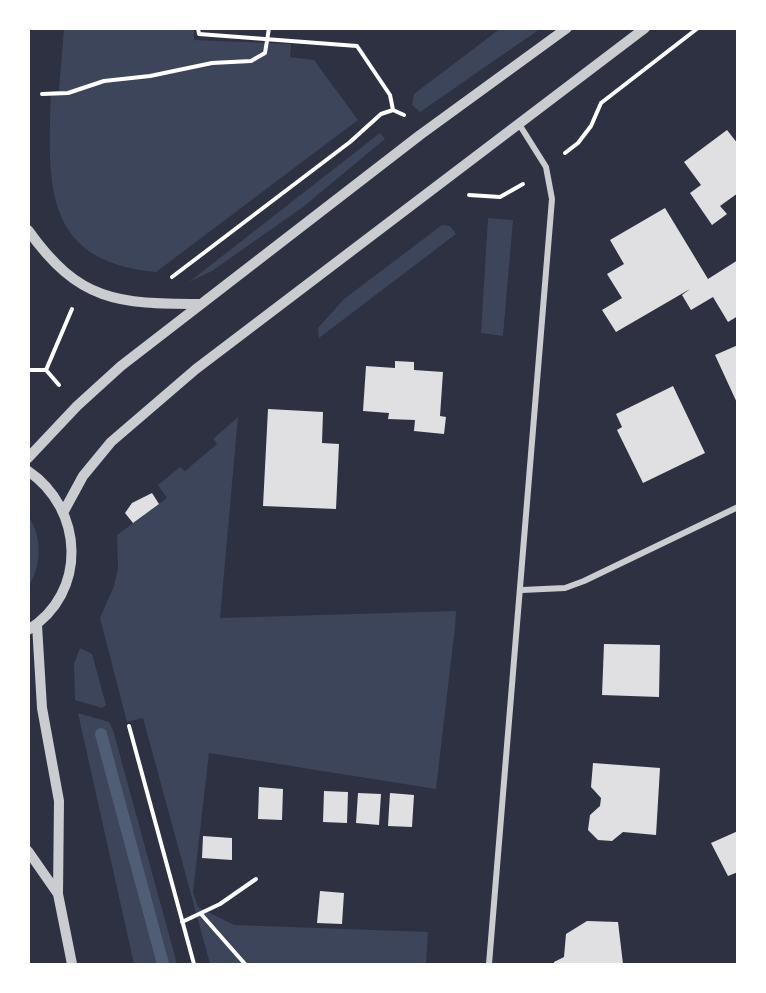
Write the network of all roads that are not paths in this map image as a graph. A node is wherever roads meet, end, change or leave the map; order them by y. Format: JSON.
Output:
{"nodes":[{"id":1,"x":567,"y":28,"type":"edge"},
{"id":2,"x":645,"y":28,"type":"edge"},
{"id":3,"x":519,"y":124,"type":"junction"},
{"id":4,"x":28,"y":230,"type":"edge"},
{"id":5,"x":200,"y":304,"type":"junction"},
{"id":6,"x":28,"y":458,"type":"edge"},
{"id":7,"x":28,"y":471,"type":"edge"},
{"id":8,"x":738,"y":507,"type":"edge"},
{"id":9,"x":64,"y":511,"type":"junction"},
{"id":10,"x":522,"y":590,"type":"junction"},
{"id":11,"x":33,"y":627,"type":"edge"},
{"id":12,"x":28,"y":851,"type":"edge"},
{"id":13,"x":58,"y":894,"type":"junction"},
{"id":14,"x":72,"y":964,"type":"edge"},
{"id":15,"x":489,"y":964,"type":"edge"}],
"edges":[{"from":1,"to":5,"type":"street"},
{"from":2,"to":3,"type":"street"},
{"from":3,"to":9,"type":"street"},
{"from":3,"to":10,"type":"street"},
{"from":4,"to":5,"type":"street"},
{"from":5,"to":6,"type":"street"},
{"from":7,"to":9,"type":"street"},
{"from":8,"to":10,"type":"street"},
{"from":9,"to":11,"type":"street"},
{"from":10,"to":15,"type":"street"},
{"from":11,"to":13,"type":"street"},
{"from":12,"to":13,"type":"street"},
{"from":13,"to":14,"type":"street"}]}
